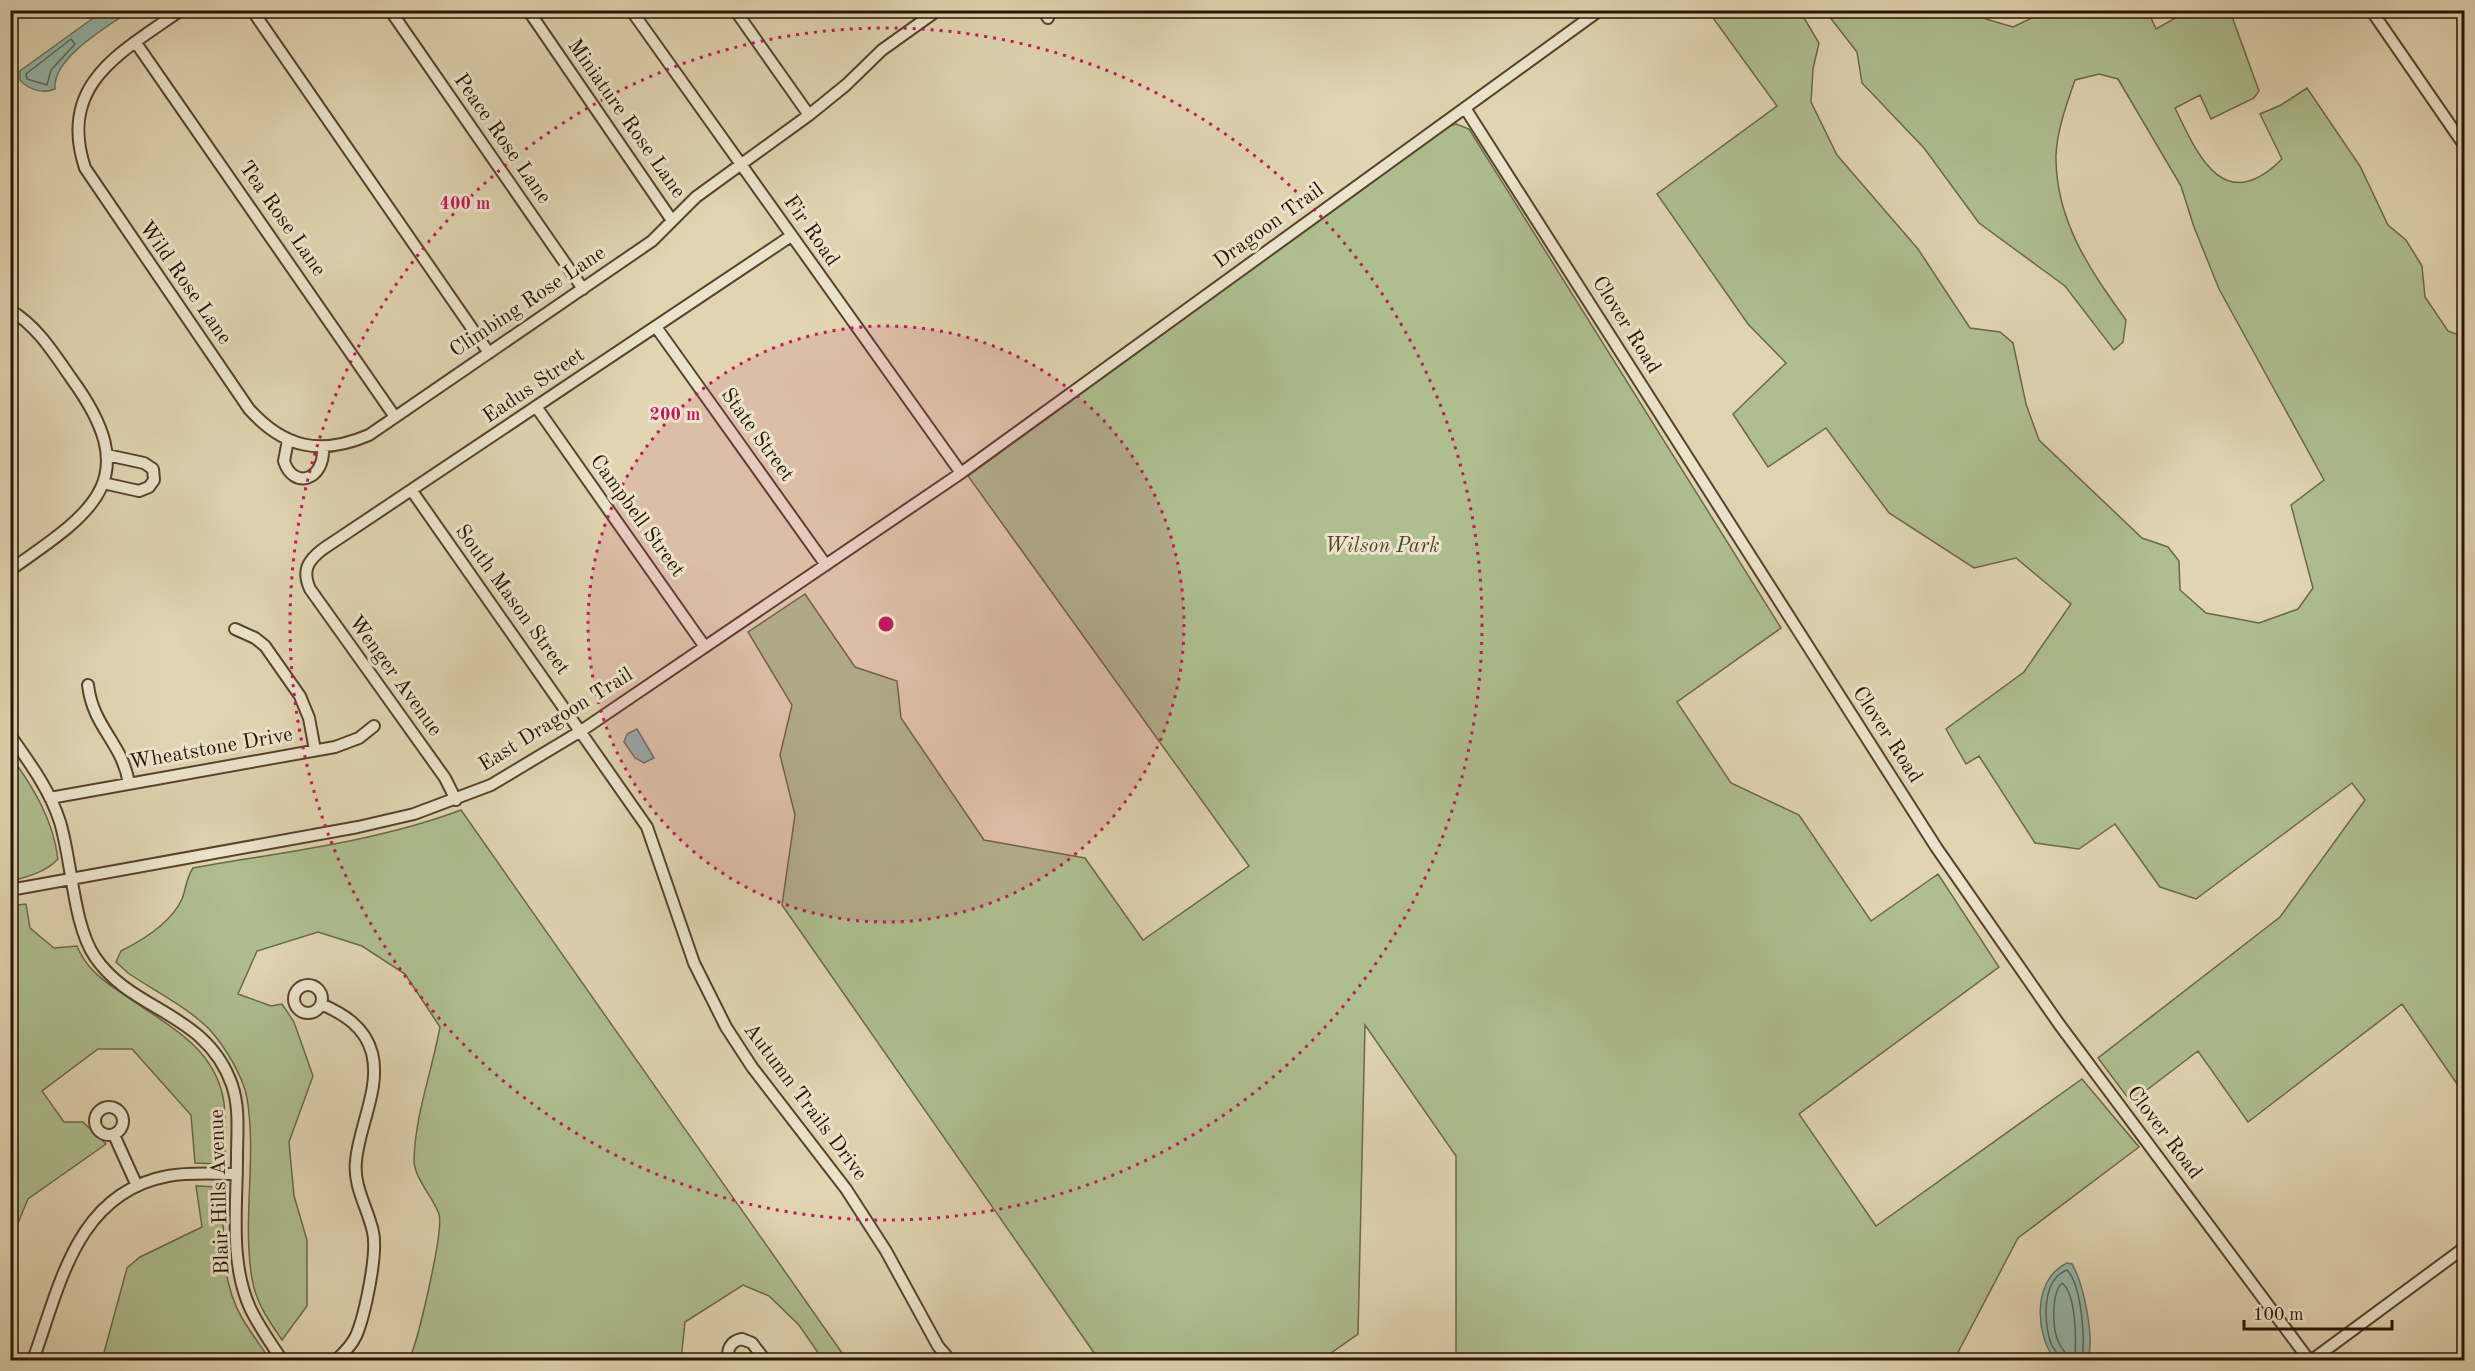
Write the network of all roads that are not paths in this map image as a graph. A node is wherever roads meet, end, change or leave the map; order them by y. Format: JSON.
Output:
{"nodes":[{"id":1,"x":181,"y":10,"type":"edge"},
{"id":2,"x":252,"y":10,"type":"edge"},
{"id":3,"x":390,"y":10,"type":"edge"},
{"id":4,"x":528,"y":10,"type":"edge"},
{"id":5,"x":632,"y":10,"type":"edge"},
{"id":6,"x":735,"y":10,"type":"edge"},
{"id":7,"x":938,"y":10,"type":"edge"},
{"id":8,"x":1600,"y":10,"type":"edge"},
{"id":9,"x":2371,"y":10,"type":"edge"},
{"id":10,"x":136,"y":42,"type":"junction"},
{"id":11,"x":1465,"y":108,"type":"junction"},
{"id":12,"x":809,"y":115,"type":"junction"},
{"id":13,"x":2464,"y":145,"type":"edge"},
{"id":14,"x":741,"y":165,"type":"junction"},
{"id":15,"x":671,"y":219,"type":"junction"},
{"id":16,"x":791,"y":236,"type":"junction"},
{"id":17,"x":583,"y":289,"type":"junction"},
{"id":18,"x":10,"y":310,"type":"edge"},
{"id":19,"x":656,"y":327,"type":"junction"},
{"id":20,"x":489,"y":353,"type":"junction"},
{"id":21,"x":537,"y":408,"type":"junction"},
{"id":22,"x":395,"y":417,"type":"junction"},
{"id":23,"x":288,"y":440,"type":"junction"},
{"id":24,"x":323,"y":447,"type":"junction"},
{"id":25,"x":107,"y":455,"type":"junction"},
{"id":26,"x":961,"y":473,"type":"junction"},
{"id":27,"x":103,"y":483,"type":"junction"},
{"id":28,"x":412,"y":491,"type":"junction"},
{"id":29,"x":826,"y":565,"type":"junction"},
{"id":30,"x":10,"y":570,"type":"edge"},
{"id":31,"x":305,"y":574,"type":"joint"},
{"id":32,"x":235,"y":629,"type":"dead end"},
{"id":33,"x":705,"y":647,"type":"junction"},
{"id":34,"x":88,"y":685,"type":"dead end"},
{"id":35,"x":374,"y":726,"type":"dead end"},
{"id":36,"x":581,"y":731,"type":"junction"},
{"id":37,"x":10,"y":735,"type":"edge"},
{"id":38,"x":315,"y":750,"type":"junction"},
{"id":39,"x":129,"y":784,"type":"junction"},
{"id":40,"x":50,"y":798,"type":"junction"},
{"id":41,"x":456,"y":800,"type":"junction"},
{"id":42,"x":73,"y":878,"type":"junction"},
{"id":43,"x":10,"y":890,"type":"edge"},
{"id":44,"x":321,"y":1004,"type":"dead end"},
{"id":45,"x":114,"y":1135,"type":"dead end"},
{"id":46,"x":237,"y":1174,"type":"junction"},
{"id":47,"x":137,"y":1186,"type":"junction"},
{"id":48,"x":2464,"y":1248,"type":"edge"},
{"id":49,"x":33,"y":1360,"type":"edge"},
{"id":50,"x":282,"y":1360,"type":"edge"},
{"id":51,"x":336,"y":1360,"type":"edge"},
{"id":52,"x":730,"y":1360,"type":"edge"},
{"id":53,"x":765,"y":1360,"type":"edge"},
{"id":54,"x":950,"y":1360,"type":"edge"},
{"id":55,"x":2311,"y":1360,"type":"edge"}],
"edges":[{"from":1,"to":10,"type":"street"},
{"from":2,"to":20,"type":"street"},
{"from":3,"to":17,"type":"street","name":"Peace Rose Lane"},
{"from":4,"to":15,"type":"street","name":"Miniature Rose Lane"},
{"from":5,"to":14,"type":"street","name":"Fir Road"},
{"from":6,"to":12,"type":"street"},
{"from":7,"to":12,"type":"street","name":"Climbing Rose Lane"},
{"from":8,"to":11,"type":"street","name":"Dragoon Trail"},
{"from":9,"to":13,"type":"street"},
{"from":10,"to":22,"type":"street","name":"Tea Rose Lane"},
{"from":10,"to":23,"type":"street","name":"Wild Rose Lane"},
{"from":11,"to":26,"type":"street","name":"Dragoon Trail"},
{"from":11,"to":55,"type":"street","name":"Clover Road"},
{"from":12,"to":14,"type":"street","name":"Climbing Rose Lane"},
{"from":14,"to":15,"type":"street","name":"Climbing Rose Lane"},
{"from":14,"to":16,"type":"street","name":"Fir Road"},
{"from":15,"to":17,"type":"street","name":"Climbing Rose Lane"},
{"from":16,"to":19,"type":"street","name":"Eadus Street"},
{"from":16,"to":26,"type":"street","name":"Fir Road"},
{"from":17,"to":20,"type":"street","name":"Climbing Rose Lane"},
{"from":18,"to":25,"type":"street"},
{"from":19,"to":21,"type":"street","name":"Eadus Street"},
{"from":19,"to":29,"type":"street","name":"State Street"},
{"from":20,"to":22,"type":"street","name":"Climbing Rose Lane"},
{"from":21,"to":28,"type":"street","name":"Eadus Street"},
{"from":21,"to":33,"type":"street","name":"Campbell Street"},
{"from":22,"to":24,"type":"street","name":"Climbing Rose Lane"},
{"from":23,"to":24,"type":"street","name":"Wild Rose Lane"},
{"from":23,"to":24,"type":"street"},
{"from":25,"to":27,"type":"street"},
{"from":25,"to":27,"type":"street"},
{"from":26,"to":29,"type":"street","name":"East Dragoon Trail"},
{"from":27,"to":30,"type":"street"},
{"from":28,"to":31,"type":"street","name":"Eadus Street"},
{"from":28,"to":36,"type":"street","name":"South Mason Street"},
{"from":29,"to":33,"type":"street","name":"East Dragoon Trail"},
{"from":31,"to":41,"type":"street","name":"Wenger Avenue"},
{"from":32,"to":38,"type":"street"},
{"from":33,"to":36,"type":"street","name":"East Dragoon Trail"},
{"from":34,"to":39,"type":"street"},
{"from":35,"to":38,"type":"street","name":"Wheatstone Drive"},
{"from":36,"to":41,"type":"street","name":"East Dragoon Trail"},
{"from":36,"to":54,"type":"street","name":"Autumn Trails Drive"},
{"from":37,"to":40,"type":"street","name":"Blair Hills Avenue"},
{"from":38,"to":39,"type":"street","name":"Wheatstone Drive"},
{"from":39,"to":40,"type":"street","name":"Wheatstone Drive"},
{"from":40,"to":42,"type":"street","name":"Blair Hills Avenue"},
{"from":41,"to":42,"type":"street","name":"East Dragoon Trail"},
{"from":42,"to":43,"type":"street","name":"East Dragoon Trail"},
{"from":42,"to":46,"type":"street","name":"Blair Hills Avenue"},
{"from":44,"to":51,"type":"street"},
{"from":45,"to":47,"type":"street"},
{"from":46,"to":47,"type":"street"},
{"from":46,"to":50,"type":"street","name":"Blair Hills Avenue"},
{"from":47,"to":49,"type":"street"},
{"from":48,"to":55,"type":"street"},
{"from":52,"to":53,"type":"street"}]}
